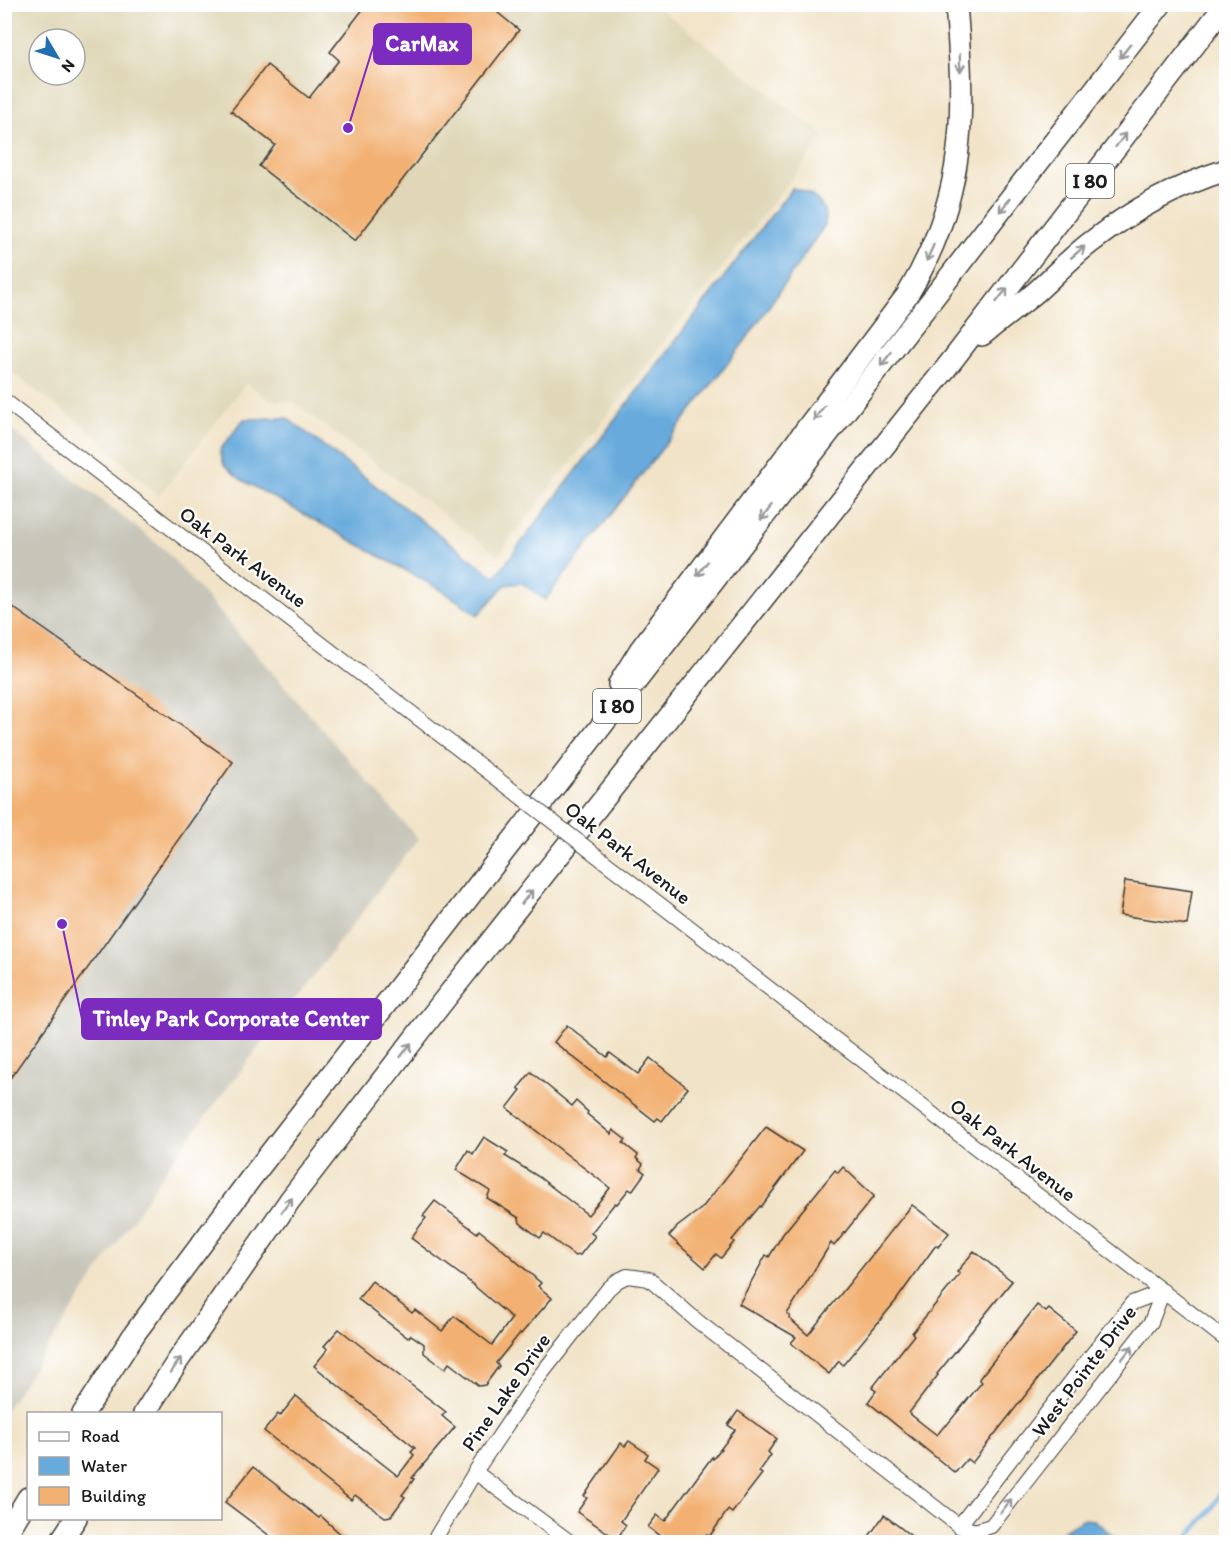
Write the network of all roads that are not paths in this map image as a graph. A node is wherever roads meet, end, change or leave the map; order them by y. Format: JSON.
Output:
{"nodes":[{"id":1,"x":956,"y":4,"type":"edge"},
{"id":2,"x":1161,"y":4,"type":"edge"},
{"id":3,"x":1226,"y":4,"type":"edge"},
{"id":4,"x":1227,"y":170,"type":"edge"},
{"id":5,"x":954,"y":358,"type":"junction"},
{"id":6,"x":4,"y":400,"type":"edge"},
{"id":7,"x":556,"y":784,"type":"junction"},
{"id":8,"x":1163,"y":1291,"type":"junction"},
{"id":9,"x":1227,"y":1340,"type":"edge"},
{"id":10,"x":84,"y":1412,"type":"edge"},
{"id":11,"x":145,"y":1412,"type":"edge"},
{"id":12,"x":476,"y":1472,"type":"junction"},
{"id":13,"x":27,"y":1500,"type":"edge"},
{"id":14,"x":75,"y":1520,"type":"edge"},
{"id":15,"x":959,"y":1526,"type":"junction"},
{"id":16,"x":4,"y":1538,"type":"edge"},
{"id":17,"x":60,"y":1542,"type":"edge"},
{"id":18,"x":433,"y":1542,"type":"edge"},
{"id":19,"x":570,"y":1542,"type":"edge"}],
"edges":[{"from":1,"to":7,"type":"highway","one_way":true},
{"from":2,"to":7,"type":"highway","number":"I 80","one_way":true},
{"from":5,"to":3,"type":"highway","number":"I 80","one_way":true},
{"from":5,"to":4,"type":"highway","one_way":true},
{"from":11,"to":5,"type":"highway","number":"I 80","one_way":true},
{"from":6,"to":8,"type":"street","name":"Oak Park Avenue","bridge":true},
{"from":7,"to":10,"type":"highway","number":"I 80"},
{"from":8,"to":9,"type":"street","name":"Oak Park Avenue"},
{"from":8,"to":15,"type":"street","name":"West Pointe Drive"},
{"from":15,"to":8,"type":"street","name":"West Pointe Drive","one_way":true},
{"from":12,"to":15,"type":"street","name":"Pine Lake Drive"},
{"from":12,"to":18,"type":"street","name":"Pine Lake Drive"},
{"from":12,"to":19,"type":"street"},
{"from":13,"to":16,"type":"highway"},
{"from":14,"to":17,"type":"highway"}]}
